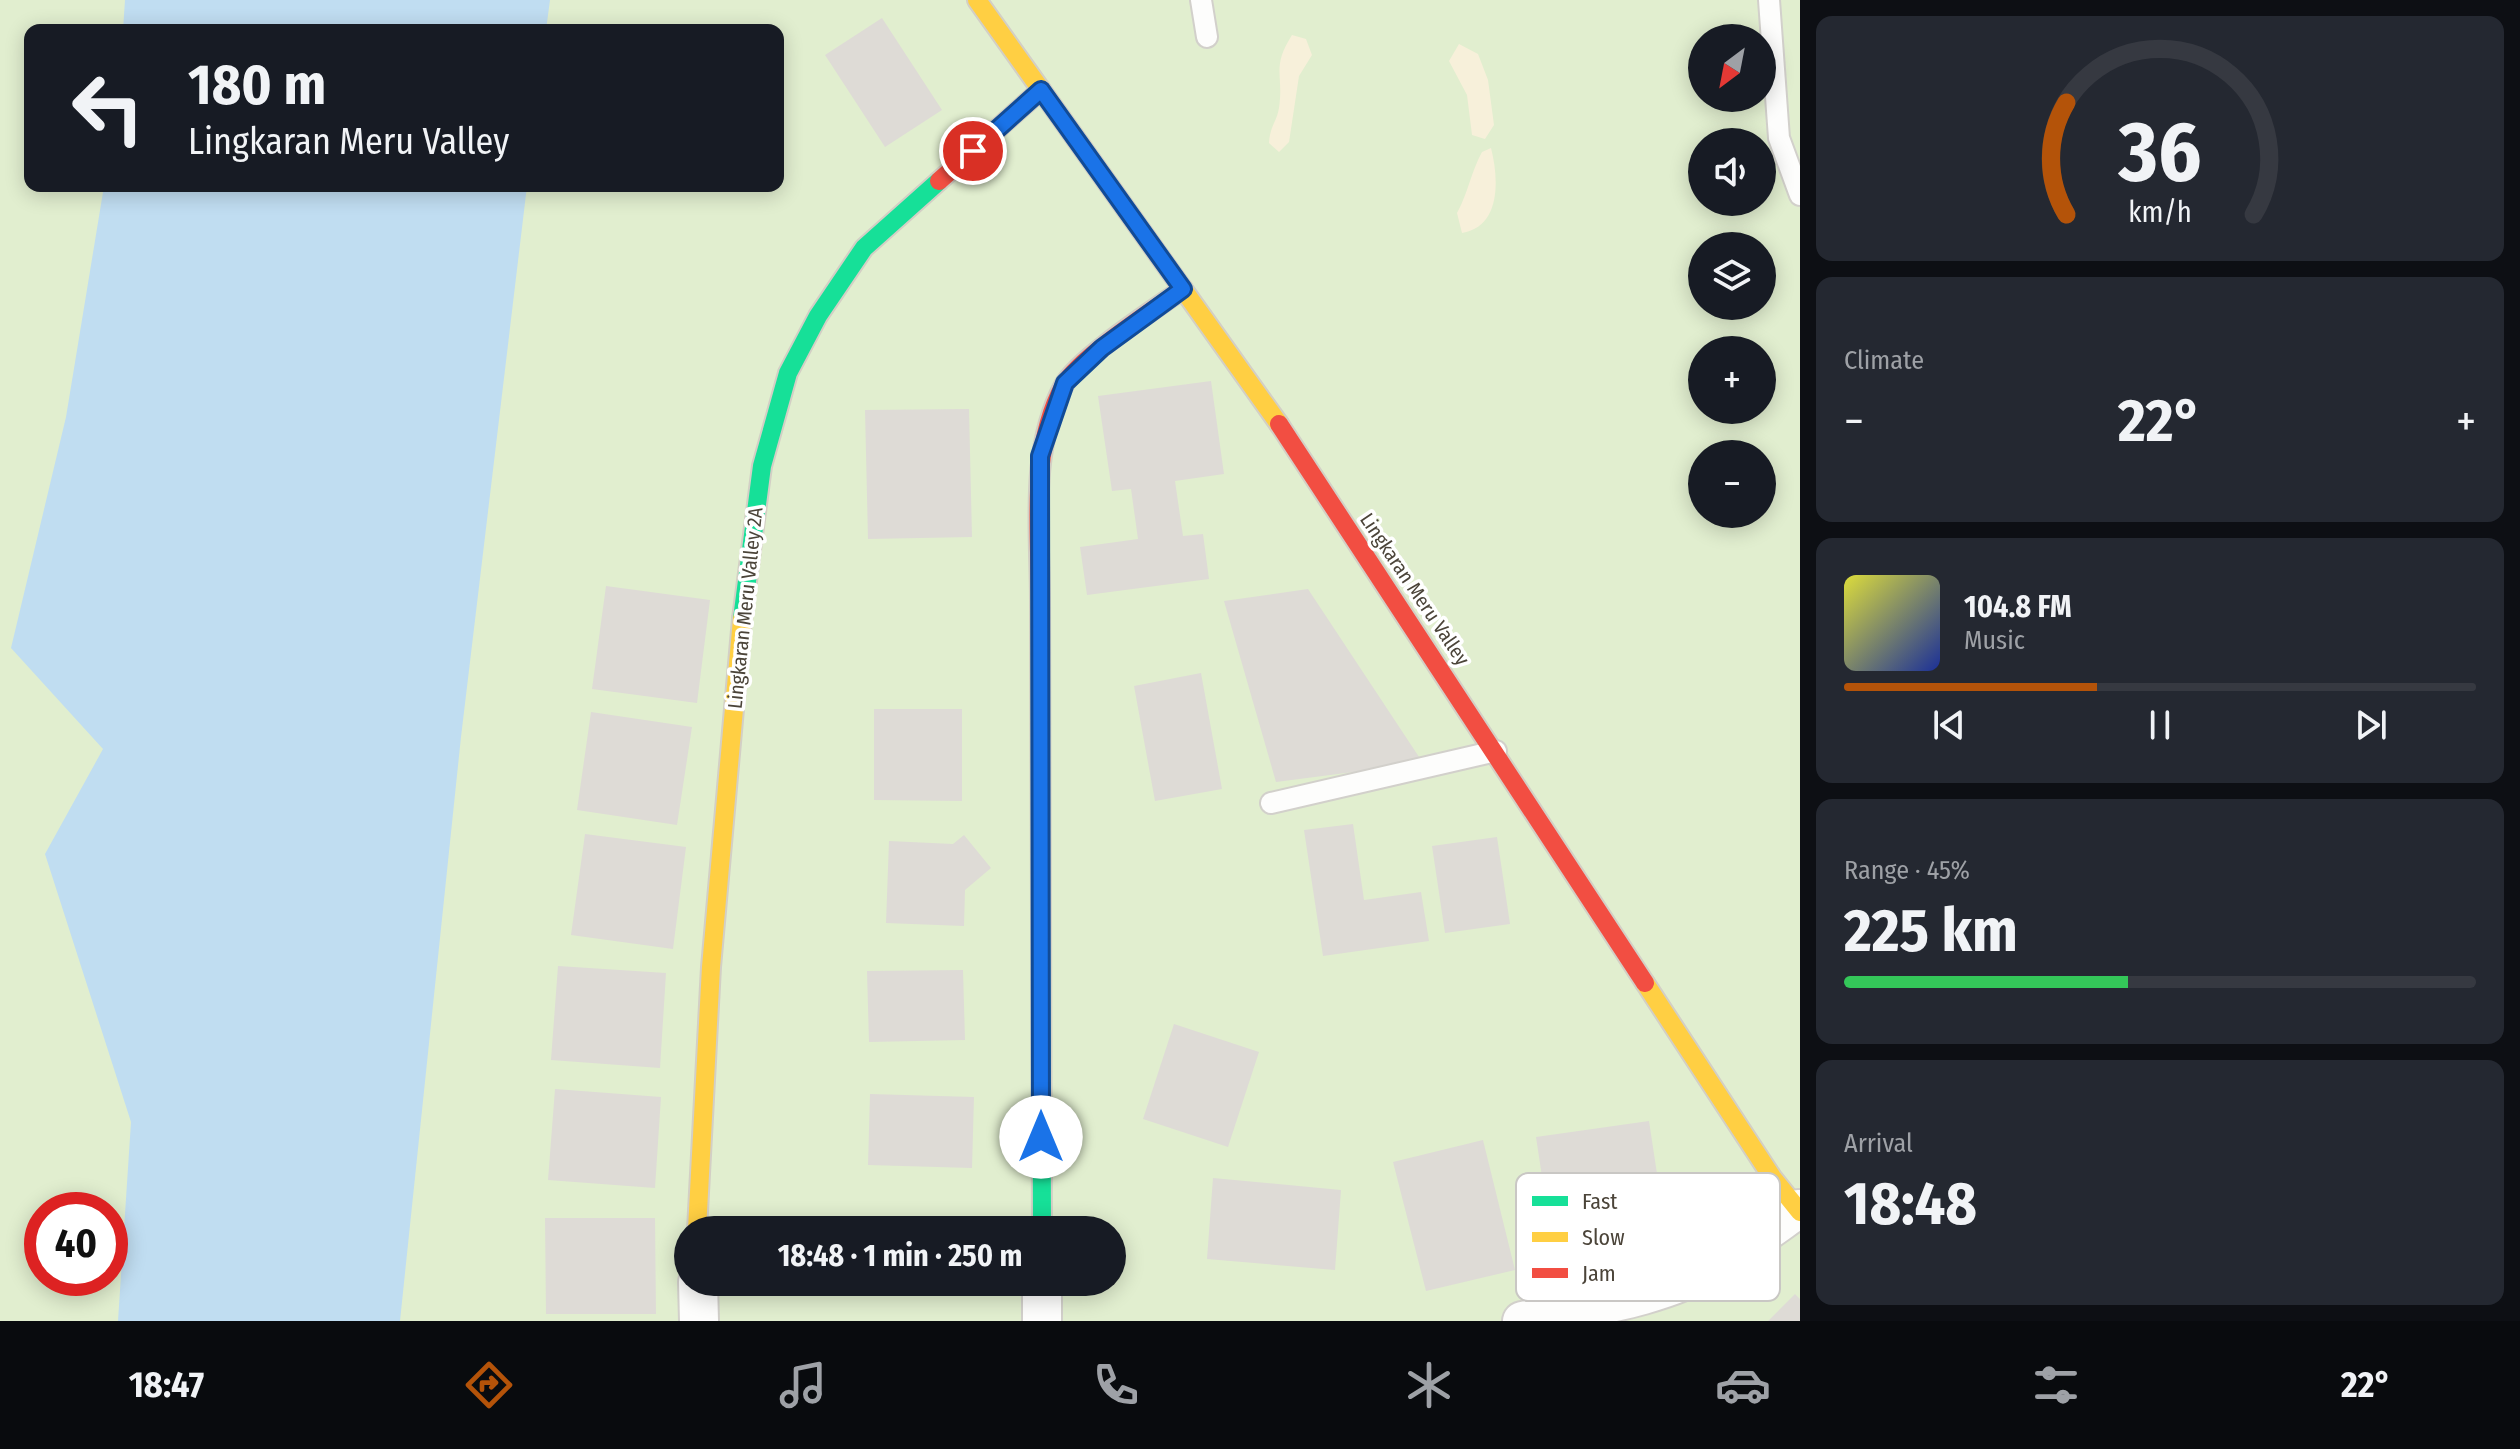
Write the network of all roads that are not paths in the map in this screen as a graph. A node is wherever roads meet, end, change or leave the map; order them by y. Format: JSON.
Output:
{"nodes":[{"id":1,"x":977,"y":0,"type":"edge"},
{"id":2,"x":1201,"y":0,"type":"edge"},
{"id":3,"x":1769,"y":0,"type":"edge"},
{"id":4,"x":1207,"y":37,"type":"dead end"},
{"id":5,"x":1041,"y":90,"type":"junction"},
{"id":6,"x":1800,"y":195,"type":"edge"},
{"id":7,"x":1183,"y":289,"type":"junction"},
{"id":8,"x":1496,"y":751,"type":"junction"},
{"id":9,"x":1271,"y":803,"type":"dead end"},
{"id":10,"x":1770,"y":1173,"type":"edge"},
{"id":11,"x":1780,"y":1186,"type":"edge"},
{"id":12,"x":1799,"y":1210,"type":"edge"},
{"id":13,"x":697,"y":1216,"type":"edge"},
{"id":14,"x":1042,"y":1216,"type":"edge"},
{"id":15,"x":1780,"y":1223,"type":"edge"},
{"id":16,"x":698,"y":1296,"type":"edge"},
{"id":17,"x":1042,"y":1296,"type":"edge"},
{"id":18,"x":1618,"y":1301,"type":"edge"},
{"id":19,"x":1536,"y":1319,"type":"edge"},
{"id":20,"x":699,"y":1321,"type":"edge"},
{"id":21,"x":1042,"y":1321,"type":"edge"}],
"edges":[{"from":1,"to":5,"type":"street","name":"Lingkaran Meru Valley"},
{"from":2,"to":4,"type":"lane"},
{"from":3,"to":6,"type":"lane"},
{"from":5,"to":7,"type":"street","name":"Lingkaran Meru Valley"},
{"from":5,"to":13,"type":"street","name":"Lingkaran Meru Valley 2A"},
{"from":7,"to":8,"type":"street","name":"Lingkaran Meru Valley"},
{"from":7,"to":14,"type":"street"},
{"from":8,"to":9,"type":"lane"},
{"from":8,"to":10,"type":"street","name":"Lingkaran Meru Valley"},
{"from":11,"to":12,"type":"street","name":"Lingkaran Meru Valley"},
{"from":12,"to":15,"type":"street"},
{"from":16,"to":20,"type":"street"},
{"from":17,"to":21,"type":"street"},
{"from":18,"to":19,"type":"street"}]}
